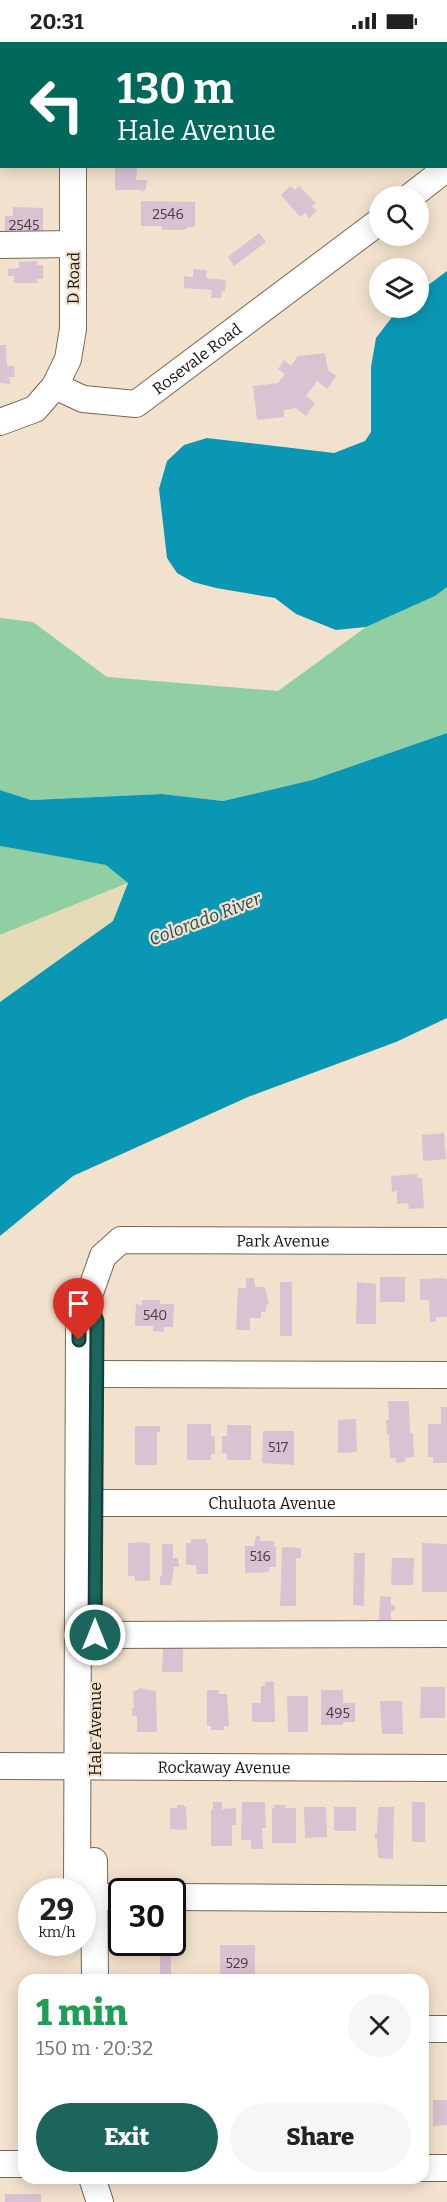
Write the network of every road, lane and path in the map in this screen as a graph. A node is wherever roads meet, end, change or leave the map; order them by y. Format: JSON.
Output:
{"nodes":[{"id":1,"x":73,"y":168,"type":"edge"},
{"id":2,"x":447,"y":168,"type":"edge"},
{"id":3,"x":424,"y":186,"type":"edge"},
{"id":4,"x":369,"y":229,"type":"edge"},
{"id":5,"x":73,"y":244,"type":"junction"},
{"id":6,"x":0,"y":245,"type":"edge"},
{"id":7,"x":55,"y":386,"type":"junction"},
{"id":8,"x":0,"y":422,"type":"edge"},
{"id":9,"x":121,"y":1240,"type":"joint"},
{"id":10,"x":447,"y":1241,"type":"edge"},
{"id":11,"x":89,"y":1298,"type":"junction"},
{"id":12,"x":97,"y":1374,"type":"junction"},
{"id":13,"x":447,"y":1375,"type":"edge"},
{"id":14,"x":96,"y":1503,"type":"junction"},
{"id":15,"x":447,"y":1503,"type":"edge"},
{"id":16,"x":447,"y":1634,"type":"edge"},
{"id":17,"x":95,"y":1635,"type":"junction"},
{"id":18,"x":0,"y":1766,"type":"edge"},
{"id":19,"x":86,"y":1766,"type":"junction"},
{"id":20,"x":447,"y":1768,"type":"edge"},
{"id":21,"x":86,"y":1878,"type":"edge"},
{"id":22,"x":186,"y":1897,"type":"edge"},
{"id":23,"x":447,"y":1899,"type":"edge"},
{"id":24,"x":77,"y":1956,"type":"edge"},
{"id":25,"x":92,"y":1956,"type":"edge"},
{"id":26,"x":77,"y":1974,"type":"edge"},
{"id":27,"x":94,"y":1974,"type":"edge"},
{"id":28,"x":429,"y":2029,"type":"edge"},
{"id":29,"x":447,"y":2029,"type":"edge"},
{"id":30,"x":0,"y":2164,"type":"edge"},
{"id":31,"x":18,"y":2164,"type":"edge"},
{"id":32,"x":429,"y":2168,"type":"edge"},
{"id":33,"x":447,"y":2168,"type":"edge"},
{"id":34,"x":94,"y":2184,"type":"edge"},
{"id":35,"x":100,"y":2202,"type":"edge"}],
"edges":[{"from":1,"to":5,"type":"street","name":"D Road"},
{"from":2,"to":3,"type":"street"},
{"from":4,"to":7,"type":"street","name":"Rosevale Road"},
{"from":5,"to":6,"type":"street"},
{"from":5,"to":7,"type":"street","name":"D Road"},
{"from":7,"to":8,"type":"street"},
{"from":9,"to":10,"type":"street","name":"Park Avenue"},
{"from":9,"to":11,"type":"street","name":"Hale Avenue"},
{"from":11,"to":12,"type":"street","name":"Hale Avenue"},
{"from":11,"to":19,"type":"street","name":"Hale Avenue"},
{"from":12,"to":13,"type":"street"},
{"from":12,"to":14,"type":"street","name":"Hale Avenue"},
{"from":14,"to":15,"type":"street","name":"Chuluota Avenue"},
{"from":14,"to":17,"type":"street","name":"Hale Avenue"},
{"from":16,"to":17,"type":"street"},
{"from":17,"to":19,"type":"street","name":"Hale Avenue"},
{"from":18,"to":19,"type":"street","name":"Rockaway Avenue"},
{"from":19,"to":20,"type":"street","name":"Rockaway Avenue"},
{"from":19,"to":21,"type":"street","name":"Hale Avenue"},
{"from":22,"to":23,"type":"street"},
{"from":24,"to":26,"type":"street"},
{"from":25,"to":27,"type":"street","name":"Hale Avenue"},
{"from":28,"to":29,"type":"street"},
{"from":30,"to":31,"type":"street"},
{"from":32,"to":33,"type":"street"},
{"from":34,"to":35,"type":"street"}]}
